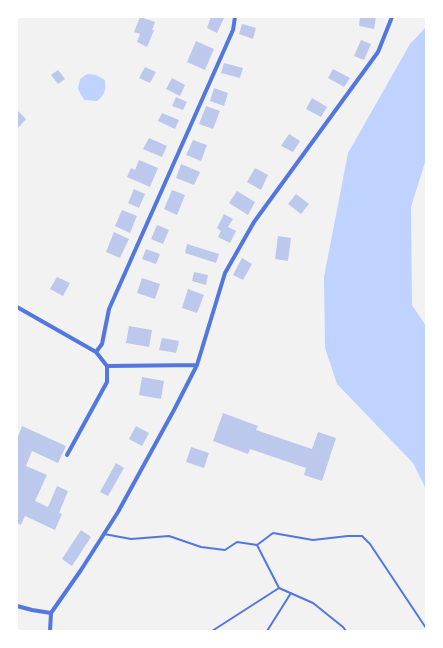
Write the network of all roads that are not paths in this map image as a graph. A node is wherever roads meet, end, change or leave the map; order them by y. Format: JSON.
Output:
{"nodes":[{"id":1,"x":235,"y":17,"type":"edge"},
{"id":2,"x":392,"y":17,"type":"edge"},
{"id":3,"x":17,"y":307,"type":"edge"},
{"id":4,"x":96,"y":352,"type":"junction"},
{"id":5,"x":197,"y":365,"type":"junction"},
{"id":6,"x":108,"y":366,"type":"junction"},
{"id":7,"x":68,"y":456,"type":"dead end"},
{"id":8,"x":104,"y":534,"type":"junction"},
{"id":9,"x":257,"y":545,"type":"junction"},
{"id":10,"x":278,"y":588,"type":"junction"},
{"id":11,"x":291,"y":593,"type":"junction"},
{"id":12,"x":17,"y":606,"type":"edge"},
{"id":13,"x":51,"y":612,"type":"junction"},
{"id":14,"x":426,"y":628,"type":"edge"},
{"id":15,"x":50,"y":631,"type":"edge"},
{"id":16,"x":212,"y":631,"type":"edge"},
{"id":17,"x":267,"y":631,"type":"edge"},
{"id":18,"x":346,"y":631,"type":"edge"}],
"edges":[{"from":1,"to":4,"type":"street"},
{"from":2,"to":5,"type":"street"},
{"from":3,"to":4,"type":"street"},
{"from":4,"to":6,"type":"street"},
{"from":5,"to":6,"type":"street"},
{"from":5,"to":8,"type":"street"},
{"from":6,"to":7,"type":"street"},
{"from":8,"to":9,"type":"lane"},
{"from":8,"to":13,"type":"street"},
{"from":9,"to":10,"type":"lane"},
{"from":9,"to":14,"type":"lane"},
{"from":10,"to":11,"type":"lane"},
{"from":10,"to":16,"type":"lane"},
{"from":11,"to":17,"type":"lane"},
{"from":11,"to":18,"type":"lane"},
{"from":12,"to":13,"type":"street"},
{"from":13,"to":15,"type":"street"}]}
